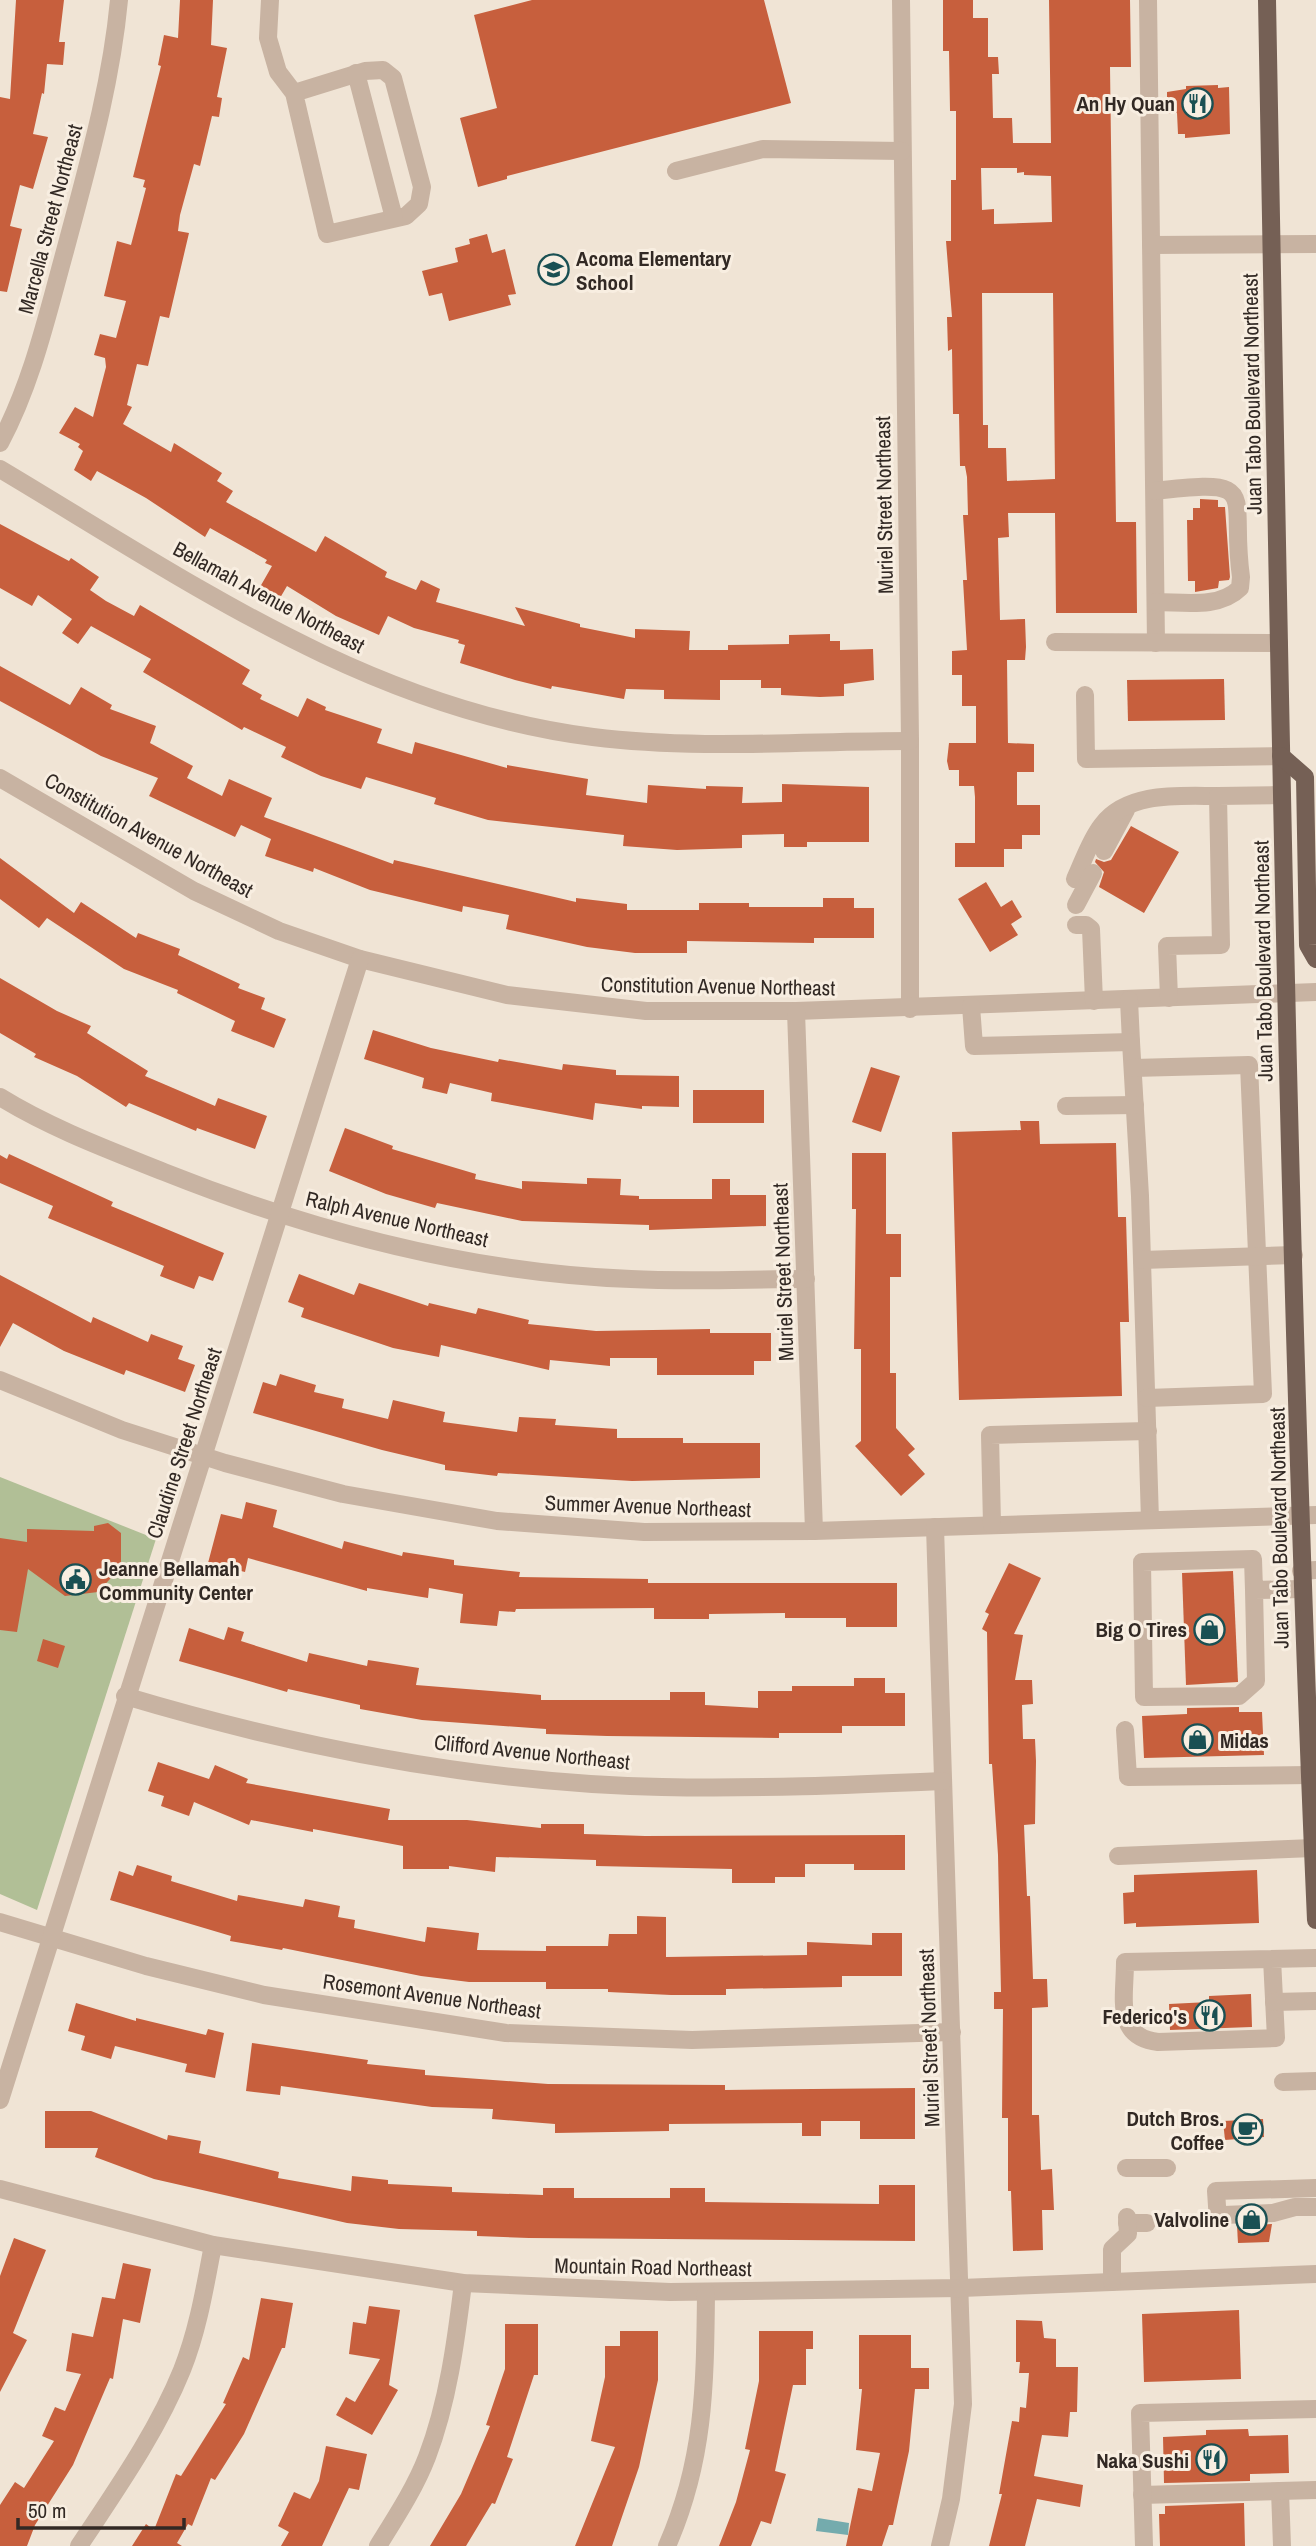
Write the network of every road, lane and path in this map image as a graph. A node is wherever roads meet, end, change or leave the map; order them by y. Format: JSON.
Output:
{"nodes":[{"id":1,"x":119,"y":0,"type":"edge"},
{"id":2,"x":270,"y":0,"type":"edge"},
{"id":3,"x":901,"y":0,"type":"edge"},
{"id":4,"x":1148,"y":0,"type":"edge"},
{"id":5,"x":1267,"y":0,"type":"edge"},
{"id":6,"x":356,"y":73,"type":"junction"},
{"id":7,"x":294,"y":93,"type":"junction"},
{"id":8,"x":902,"y":151,"type":"junction"},
{"id":9,"x":676,"y":171,"type":"dead end"},
{"id":10,"x":394,"y":218,"type":"junction"},
{"id":11,"x":1272,"y":244,"type":"junction"},
{"id":12,"x":1316,"y":244,"type":"edge"},
{"id":13,"x":1151,"y":245,"type":"junction"},
{"id":14,"x":0,"y":443,"type":"edge"},
{"id":15,"x":0,"y":469,"type":"edge"},
{"id":16,"x":1155,"y":491,"type":"junction"},
{"id":17,"x":1156,"y":602,"type":"junction"},
{"id":18,"x":1055,"y":642,"type":"dead end"},
{"id":19,"x":1156,"y":643,"type":"junction"},
{"id":20,"x":1279,"y":643,"type":"junction"},
{"id":21,"x":1085,"y":695,"type":"dead end"},
{"id":22,"x":910,"y":741,"type":"junction"},
{"id":23,"x":1281,"y":756,"type":"junction"},
{"id":24,"x":0,"y":778,"type":"edge"},
{"id":25,"x":1282,"y":795,"type":"junction"},
{"id":26,"x":1218,"y":796,"type":"junction"},
{"id":27,"x":1129,"y":803,"type":"junction"},
{"id":28,"x":1104,"y":851,"type":"dead end"},
{"id":29,"x":1093,"y":873,"type":"dead end"},
{"id":30,"x":1075,"y":879,"type":"dead end"},
{"id":31,"x":1076,"y":905,"type":"dead end"},
{"id":32,"x":1076,"y":925,"type":"dead end"},
{"id":33,"x":360,"y":959,"type":"junction"},
{"id":34,"x":1316,"y":959,"type":"edge"},
{"id":35,"x":1316,"y":992,"type":"edge"},
{"id":36,"x":1286,"y":993,"type":"junction"},
{"id":37,"x":1168,"y":998,"type":"junction"},
{"id":38,"x":1129,"y":1000,"type":"junction"},
{"id":39,"x":1094,"y":1001,"type":"junction"},
{"id":40,"x":971,"y":1006,"type":"junction"},
{"id":41,"x":910,"y":1009,"type":"junction"},
{"id":42,"x":796,"y":1011,"type":"junction"},
{"id":43,"x":1131,"y":1042,"type":"junction"},
{"id":44,"x":1133,"y":1068,"type":"junction"},
{"id":45,"x":0,"y":1097,"type":"edge"},
{"id":46,"x":1135,"y":1105,"type":"junction"},
{"id":47,"x":1066,"y":1106,"type":"dead end"},
{"id":48,"x":281,"y":1214,"type":"junction"},
{"id":49,"x":1294,"y":1255,"type":"junction"},
{"id":50,"x":1257,"y":1256,"type":"junction"},
{"id":51,"x":1142,"y":1259,"type":"junction"},
{"id":52,"x":806,"y":1279,"type":"junction"},
{"id":53,"x":0,"y":1380,"type":"edge"},
{"id":54,"x":1147,"y":1398,"type":"junction"},
{"id":55,"x":1148,"y":1431,"type":"junction"},
{"id":56,"x":204,"y":1457,"type":"junction"},
{"id":57,"x":1309,"y":1515,"type":"edge"},
{"id":58,"x":1150,"y":1520,"type":"junction"},
{"id":59,"x":992,"y":1525,"type":"junction"},
{"id":60,"x":935,"y":1527,"type":"junction"},
{"id":61,"x":814,"y":1531,"type":"junction"},
{"id":62,"x":1308,"y":1571,"type":"edge"},
{"id":63,"x":1302,"y":1589,"type":"junction"},
{"id":64,"x":1254,"y":1590,"type":"junction"},
{"id":65,"x":125,"y":1696,"type":"junction"},
{"id":66,"x":1125,"y":1730,"type":"dead end"},
{"id":67,"x":1310,"y":1775,"type":"junction"},
{"id":68,"x":943,"y":1781,"type":"junction"},
{"id":69,"x":1313,"y":1848,"type":"junction"},
{"id":70,"x":1118,"y":1856,"type":"dead end"},
{"id":71,"x":1316,"y":1920,"type":"edge"},
{"id":72,"x":0,"y":1922,"type":"edge"},
{"id":73,"x":51,"y":1940,"type":"junction"},
{"id":74,"x":1316,"y":1958,"type":"edge"},
{"id":75,"x":1272,"y":1959,"type":"junction"},
{"id":76,"x":1316,"y":2001,"type":"edge"},
{"id":77,"x":1274,"y":2002,"type":"junction"},
{"id":78,"x":952,"y":2032,"type":"junction"},
{"id":79,"x":1316,"y":2081,"type":"edge"},
{"id":80,"x":1283,"y":2082,"type":"dead end"},
{"id":81,"x":0,"y":2100,"type":"edge"},
{"id":82,"x":1126,"y":2168,"type":"dead end"},
{"id":83,"x":1167,"y":2168,"type":"dead end"},
{"id":84,"x":1316,"y":2188,"type":"edge"},
{"id":85,"x":0,"y":2189,"type":"edge"},
{"id":86,"x":1316,"y":2207,"type":"edge"},
{"id":87,"x":1147,"y":2223,"type":"dead end"},
{"id":88,"x":213,"y":2245,"type":"junction"},
{"id":89,"x":1316,"y":2274,"type":"edge"},
{"id":90,"x":1112,"y":2282,"type":"junction"},
{"id":91,"x":463,"y":2283,"type":"junction"},
{"id":92,"x":961,"y":2288,"type":"junction"},
{"id":93,"x":706,"y":2292,"type":"junction"},
{"id":94,"x":1316,"y":2409,"type":"edge"},
{"id":95,"x":1316,"y":2490,"type":"edge"},
{"id":96,"x":1280,"y":2491,"type":"junction"},
{"id":97,"x":1143,"y":2496,"type":"junction"},
{"id":98,"x":79,"y":2546,"type":"edge"},
{"id":99,"x":378,"y":2546,"type":"edge"},
{"id":100,"x":667,"y":2546,"type":"edge"},
{"id":101,"x":940,"y":2546,"type":"edge"},
{"id":102,"x":1144,"y":2546,"type":"edge"},
{"id":103,"x":1282,"y":2546,"type":"edge"}],
"edges":[{"from":1,"to":14,"type":"street","name":"Marcella Street Northeast"},
{"from":2,"to":7,"type":"street"},
{"from":3,"to":8,"type":"street","name":"Muriel Street Northeast"},
{"from":4,"to":13,"type":"street"},
{"from":5,"to":11,"type":"main road","name":"Juan Tabo Boulevard Northeast"},
{"from":6,"to":7,"type":"street"},
{"from":6,"to":10,"type":"street"},
{"from":6,"to":10,"type":"street"},
{"from":7,"to":10,"type":"street"},
{"from":8,"to":9,"type":"street"},
{"from":8,"to":22,"type":"street","name":"Muriel Street Northeast"},
{"from":11,"to":12,"type":"street"},
{"from":11,"to":13,"type":"street"},
{"from":11,"to":20,"type":"main road","name":"Juan Tabo Boulevard Northeast"},
{"from":13,"to":16,"type":"street"},
{"from":15,"to":22,"type":"street","name":"Bellamah Avenue Northeast"},
{"from":16,"to":17,"type":"street"},
{"from":16,"to":17,"type":"street"},
{"from":17,"to":19,"type":"street"},
{"from":18,"to":19,"type":"street"},
{"from":19,"to":20,"type":"street"},
{"from":20,"to":23,"type":"main road","name":"Juan Tabo Boulevard Northeast"},
{"from":21,"to":23,"type":"street"},
{"from":22,"to":41,"type":"street","name":"Muriel Street Northeast"},
{"from":23,"to":25,"type":"main road","name":"Juan Tabo Boulevard Northeast"},
{"from":23,"to":34,"type":"main road"},
{"from":24,"to":33,"type":"street","name":"Constitution Avenue Northeast"},
{"from":25,"to":26,"type":"street"},
{"from":25,"to":36,"type":"main road","name":"Juan Tabo Boulevard Northeast"},
{"from":26,"to":27,"type":"street"},
{"from":26,"to":37,"type":"street"},
{"from":27,"to":28,"type":"street"},
{"from":27,"to":30,"type":"street"},
{"from":29,"to":31,"type":"street"},
{"from":32,"to":39,"type":"street"},
{"from":33,"to":42,"type":"street","name":"Constitution Avenue Northeast"},
{"from":33,"to":48,"type":"street","name":"Claudine Street Northeast"},
{"from":35,"to":36,"type":"street","name":"Constitution Avenue Northeast"},
{"from":36,"to":37,"type":"street","name":"Constitution Avenue Northeast"},
{"from":36,"to":49,"type":"main road","name":"Juan Tabo Boulevard Northeast"},
{"from":37,"to":38,"type":"street","name":"Constitution Avenue Northeast"},
{"from":38,"to":39,"type":"street","name":"Constitution Avenue Northeast"},
{"from":38,"to":43,"type":"street"},
{"from":39,"to":40,"type":"street","name":"Constitution Avenue Northeast"},
{"from":40,"to":41,"type":"street","name":"Constitution Avenue Northeast"},
{"from":40,"to":43,"type":"street"},
{"from":41,"to":42,"type":"street","name":"Constitution Avenue Northeast"},
{"from":42,"to":52,"type":"street","name":"Muriel Street Northeast"},
{"from":43,"to":44,"type":"street"},
{"from":44,"to":46,"type":"street"},
{"from":44,"to":50,"type":"street"},
{"from":45,"to":48,"type":"street","name":"Ralph Avenue Northeast"},
{"from":46,"to":47,"type":"street"},
{"from":46,"to":51,"type":"street"},
{"from":48,"to":52,"type":"street","name":"Ralph Avenue Northeast"},
{"from":48,"to":56,"type":"street","name":"Claudine Street Northeast"},
{"from":49,"to":50,"type":"street"},
{"from":49,"to":57,"type":"main road","name":"Juan Tabo Boulevard Northeast"},
{"from":50,"to":51,"type":"street"},
{"from":50,"to":54,"type":"street"},
{"from":51,"to":54,"type":"street"},
{"from":52,"to":61,"type":"street","name":"Muriel Street Northeast"},
{"from":53,"to":56,"type":"street","name":"Summer Avenue Northeast"},
{"from":54,"to":55,"type":"street"},
{"from":55,"to":58,"type":"street"},
{"from":55,"to":59,"type":"street"},
{"from":56,"to":61,"type":"street","name":"Summer Avenue Northeast"},
{"from":56,"to":65,"type":"street","name":"Claudine Street Northeast"},
{"from":57,"to":58,"type":"street","name":"Summer Avenue Northeast"},
{"from":57,"to":62,"type":"main road","name":"Juan Tabo Boulevard Northeast"},
{"from":58,"to":59,"type":"street","name":"Summer Avenue Northeast"},
{"from":59,"to":60,"type":"street","name":"Summer Avenue Northeast"},
{"from":60,"to":61,"type":"street","name":"Summer Avenue Northeast"},
{"from":60,"to":68,"type":"street","name":"Muriel Street Northeast"},
{"from":62,"to":63,"type":"main road","name":"Juan Tabo Boulevard Northeast"},
{"from":63,"to":64,"type":"street"},
{"from":63,"to":67,"type":"main road","name":"Juan Tabo Boulevard Northeast"},
{"from":64,"to":64,"type":"street"},
{"from":65,"to":68,"type":"street","name":"Clifford Avenue Northeast"},
{"from":65,"to":73,"type":"street","name":"Claudine Street Northeast"},
{"from":66,"to":67,"type":"street"},
{"from":67,"to":69,"type":"main road","name":"Juan Tabo Boulevard Northeast"},
{"from":68,"to":78,"type":"street","name":"Muriel Street Northeast"},
{"from":69,"to":70,"type":"street"},
{"from":69,"to":71,"type":"main road","name":"Juan Tabo Boulevard Northeast"},
{"from":72,"to":73,"type":"street","name":"Rosemont Avenue Northeast"},
{"from":73,"to":78,"type":"street","name":"Rosemont Avenue Northeast"},
{"from":73,"to":81,"type":"street","name":"Claudine Street Northeast"},
{"from":74,"to":75,"type":"street"},
{"from":75,"to":77,"type":"street"},
{"from":75,"to":77,"type":"street"},
{"from":76,"to":77,"type":"street"},
{"from":78,"to":92,"type":"street","name":"Muriel Street Northeast"},
{"from":79,"to":80,"type":"street"},
{"from":82,"to":83,"type":"street"},
{"from":84,"to":86,"type":"street"},
{"from":85,"to":88,"type":"street","name":"Mountain Road Northeast"},
{"from":87,"to":90,"type":"street"},
{"from":88,"to":91,"type":"street","name":"Mountain Road Northeast"},
{"from":88,"to":98,"type":"street"},
{"from":89,"to":90,"type":"street","name":"Mountain Road Northeast"},
{"from":90,"to":92,"type":"street","name":"Mountain Road Northeast"},
{"from":91,"to":93,"type":"street","name":"Mountain Road Northeast"},
{"from":91,"to":99,"type":"street"},
{"from":92,"to":93,"type":"street","name":"Mountain Road Northeast"},
{"from":92,"to":101,"type":"street","name":"Muriel Street Northeast"},
{"from":93,"to":100,"type":"street"},
{"from":94,"to":97,"type":"street"},
{"from":95,"to":96,"type":"street"},
{"from":96,"to":97,"type":"street"},
{"from":96,"to":103,"type":"street"},
{"from":97,"to":102,"type":"street"}]}
